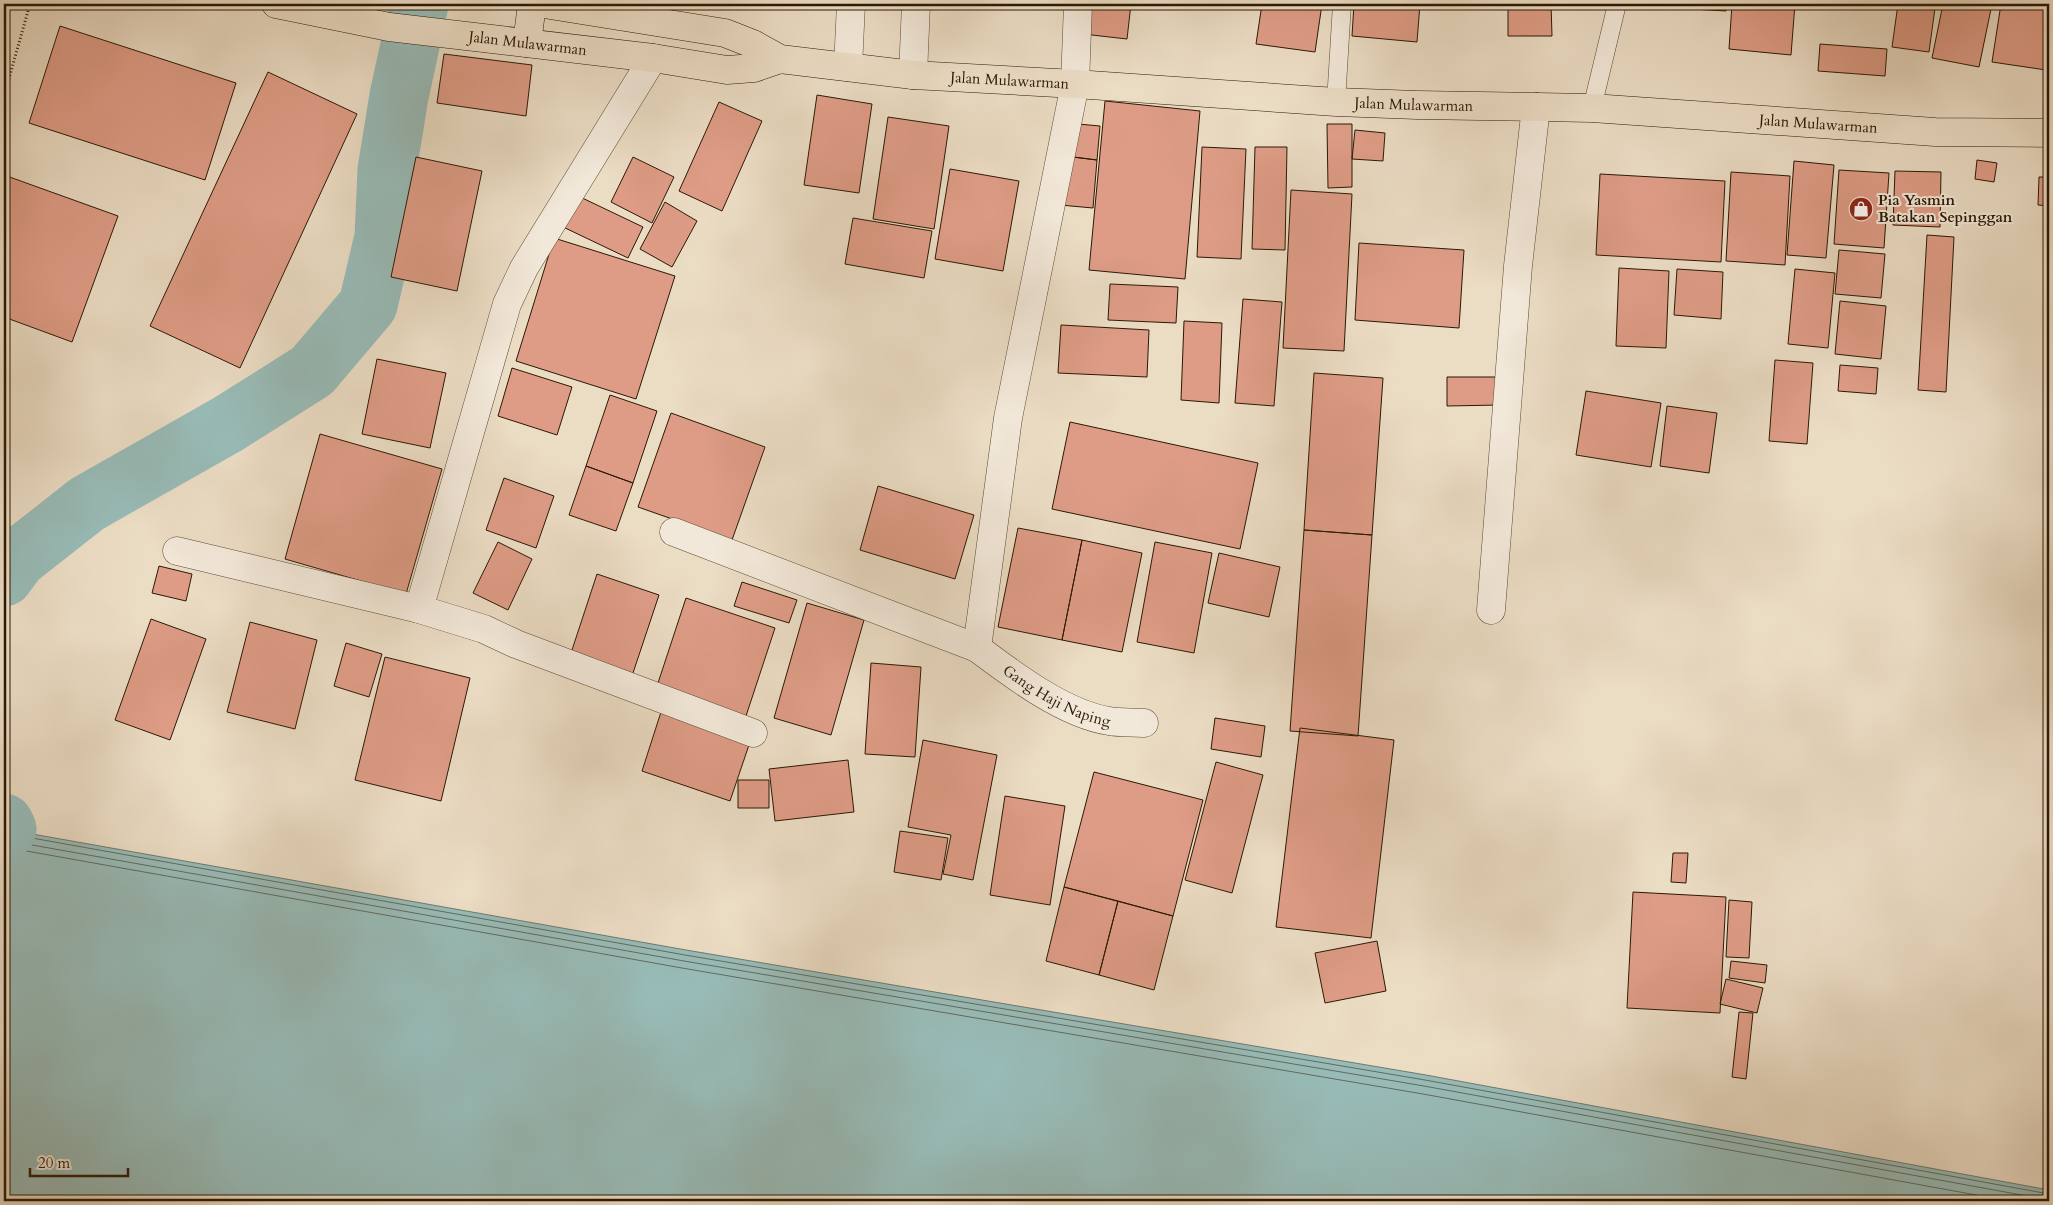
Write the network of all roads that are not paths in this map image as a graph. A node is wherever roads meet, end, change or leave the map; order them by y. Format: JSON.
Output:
{"nodes":[{"id":1,"x":276,"y":4,"type":"edge"},
{"id":2,"x":532,"y":4,"type":"edge"},
{"id":3,"x":544,"y":4,"type":"edge"},
{"id":4,"x":851,"y":4,"type":"edge"},
{"id":5,"x":916,"y":4,"type":"edge"},
{"id":6,"x":1078,"y":4,"type":"edge"},
{"id":7,"x":1342,"y":4,"type":"edge"},
{"id":8,"x":1617,"y":4,"type":"edge"},
{"id":9,"x":527,"y":43,"type":"junction"},
{"id":10,"x":652,"y":58,"type":"junction"},
{"id":11,"x":780,"y":59,"type":"junction"},
{"id":12,"x":848,"y":67,"type":"junction"},
{"id":13,"x":913,"y":75,"type":"junction"},
{"id":14,"x":1075,"y":84,"type":"junction"},
{"id":15,"x":1336,"y":102,"type":"junction"},
{"id":16,"x":1536,"y":107,"type":"junction"},
{"id":17,"x":1592,"y":108,"type":"junction"},
{"id":18,"x":2049,"y":133,"type":"edge"},
{"id":19,"x":674,"y":532,"type":"dead end"},
{"id":20,"x":177,"y":551,"type":"dead end"},
{"id":21,"x":419,"y":609,"type":"junction"},
{"id":22,"x":1491,"y":610,"type":"dead end"},
{"id":23,"x":977,"y":648,"type":"junction"},
{"id":24,"x":1144,"y":722,"type":"dead end"},
{"id":25,"x":753,"y":733,"type":"dead end"}],
"edges":[{"from":1,"to":9,"type":"highway","name":"Jalan Mulawarman"},
{"from":2,"to":9,"type":"highway"},
{"from":3,"to":11,"type":"highway","name":"Jalan Mulawarman"},
{"from":4,"to":12,"type":"street"},
{"from":5,"to":13,"type":"street"},
{"from":6,"to":14,"type":"street"},
{"from":7,"to":15,"type":"lane"},
{"from":8,"to":17,"type":"lane"},
{"from":9,"to":10,"type":"highway","name":"Jalan Mulawarman"},
{"from":10,"to":11,"type":"highway","name":"Jalan Mulawarman"},
{"from":10,"to":21,"type":"street"},
{"from":11,"to":12,"type":"highway","name":"Jalan Mulawarman"},
{"from":12,"to":13,"type":"highway","name":"Jalan Mulawarman"},
{"from":13,"to":14,"type":"highway","name":"Jalan Mulawarman"},
{"from":14,"to":15,"type":"highway","name":"Jalan Mulawarman"},
{"from":14,"to":23,"type":"street"},
{"from":15,"to":16,"type":"highway","name":"Jalan Mulawarman"},
{"from":16,"to":17,"type":"highway","name":"Jalan Mulawarman"},
{"from":16,"to":22,"type":"street"},
{"from":17,"to":18,"type":"highway","name":"Jalan Mulawarman"},
{"from":19,"to":23,"type":"street","name":"Gang Haji Naping"},
{"from":20,"to":21,"type":"street"},
{"from":21,"to":25,"type":"street"},
{"from":23,"to":24,"type":"street","name":"Gang Haji Naping"}]}
